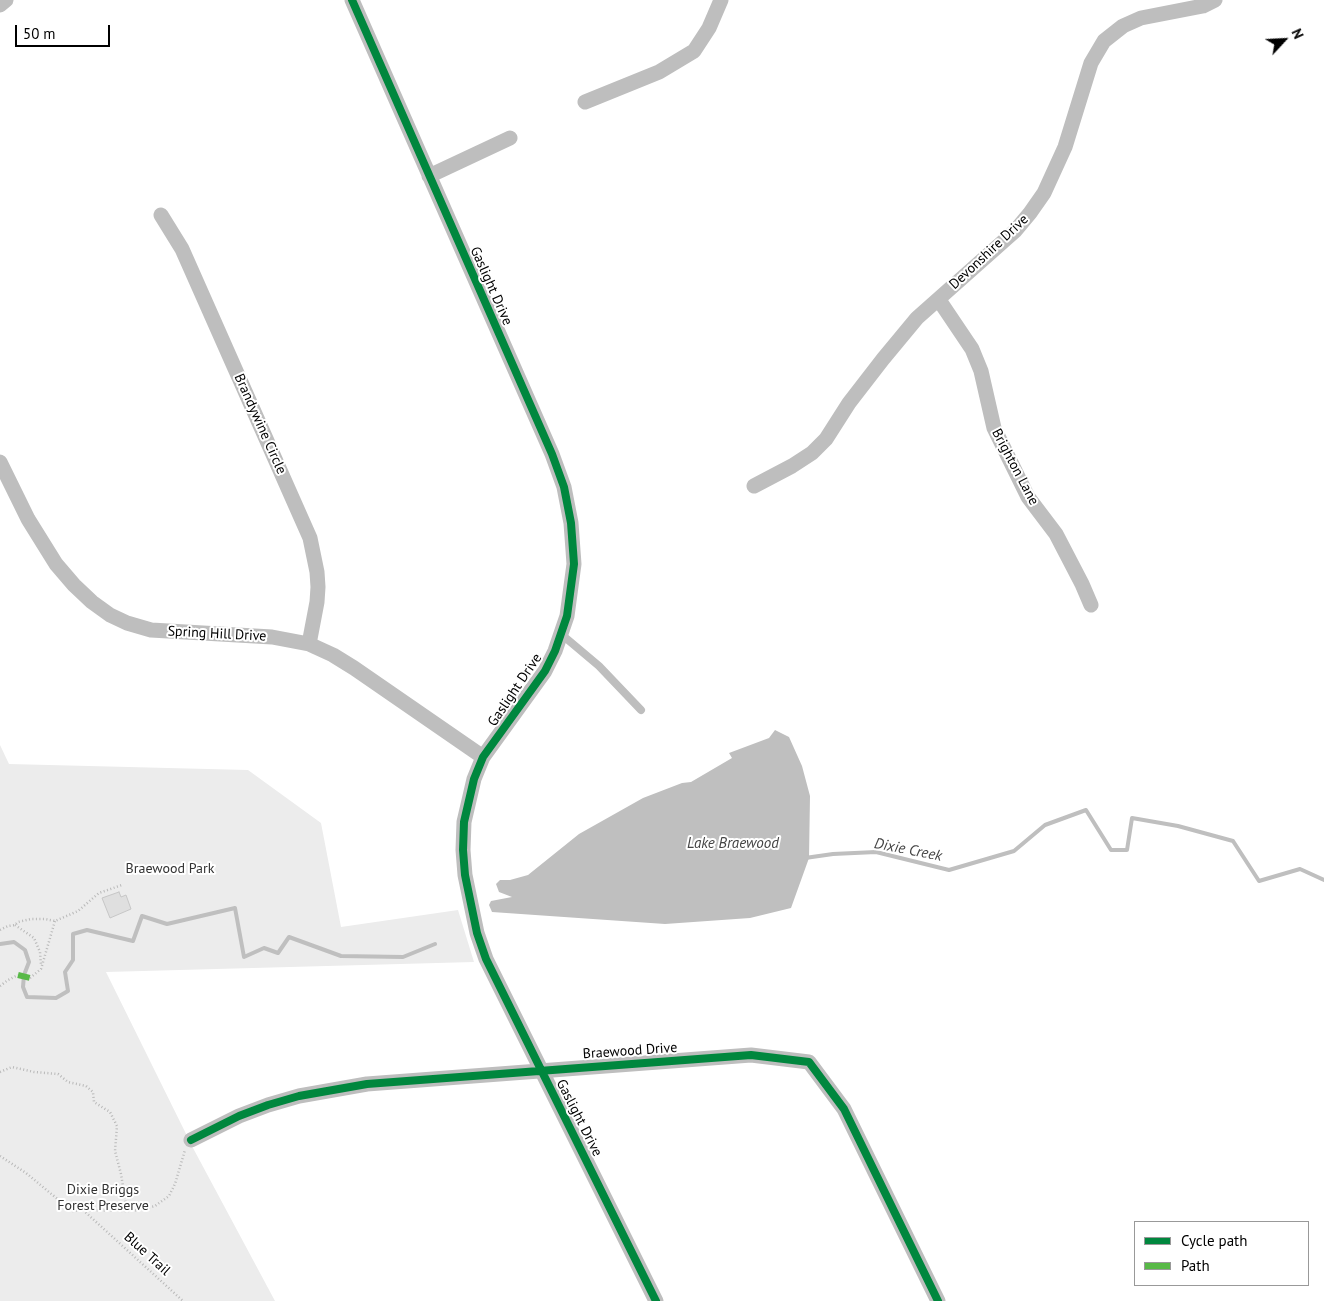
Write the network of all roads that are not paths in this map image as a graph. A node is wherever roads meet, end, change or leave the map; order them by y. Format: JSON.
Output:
{"nodes":[{"id":1,"x":6,"y":0,"type":"edge"},
{"id":2,"x":352,"y":0,"type":"edge"},
{"id":3,"x":721,"y":0,"type":"edge"},
{"id":4,"x":1215,"y":0,"type":"edge"},
{"id":5,"x":0,"y":5,"type":"edge"},
{"id":6,"x":585,"y":102,"type":"dead end"},
{"id":7,"x":510,"y":138,"type":"dead end"},
{"id":8,"x":429,"y":176,"type":"junction"},
{"id":9,"x":161,"y":215,"type":"dead end"},
{"id":10,"x":938,"y":300,"type":"junction"},
{"id":11,"x":0,"y":462,"type":"edge"},
{"id":12,"x":754,"y":486,"type":"dead end"},
{"id":13,"x":1090,"y":605,"type":"dead end"},
{"id":14,"x":561,"y":634,"type":"junction"},
{"id":15,"x":308,"y":644,"type":"junction"},
{"id":16,"x":641,"y":710,"type":"dead end"},
{"id":17,"x":483,"y":757,"type":"junction"},
{"id":18,"x":540,"y":1070,"type":"junction"},
{"id":19,"x":191,"y":1140,"type":"road end"},
{"id":20,"x":656,"y":1301,"type":"edge"},
{"id":21,"x":938,"y":1301,"type":"edge"}],
"edges":[{"from":1,"to":5,"type":"street"},
{"from":2,"to":8,"type":"street","name":"Gaslight Drive"},
{"from":3,"to":6,"type":"street"},
{"from":4,"to":10,"type":"street","name":"Devonshire Drive"},
{"from":7,"to":8,"type":"street"},
{"from":8,"to":14,"type":"street","name":"Gaslight Drive"},
{"from":9,"to":15,"type":"street","name":"Brandywine Circle"},
{"from":10,"to":12,"type":"street","name":"Devonshire Drive"},
{"from":10,"to":13,"type":"street","name":"Brighton Lane"},
{"from":11,"to":15,"type":"street","name":"Spring Hill Drive"},
{"from":14,"to":16,"type":"lane"},
{"from":14,"to":17,"type":"street","name":"Gaslight Drive"},
{"from":15,"to":17,"type":"street","name":"Spring Hill Drive"},
{"from":17,"to":18,"type":"street","name":"Gaslight Drive"},
{"from":18,"to":19,"type":"street","name":"Braewood Drive"},
{"from":18,"to":20,"type":"street","name":"Gaslight Drive"},
{"from":18,"to":21,"type":"street","name":"Braewood Drive"}]}
